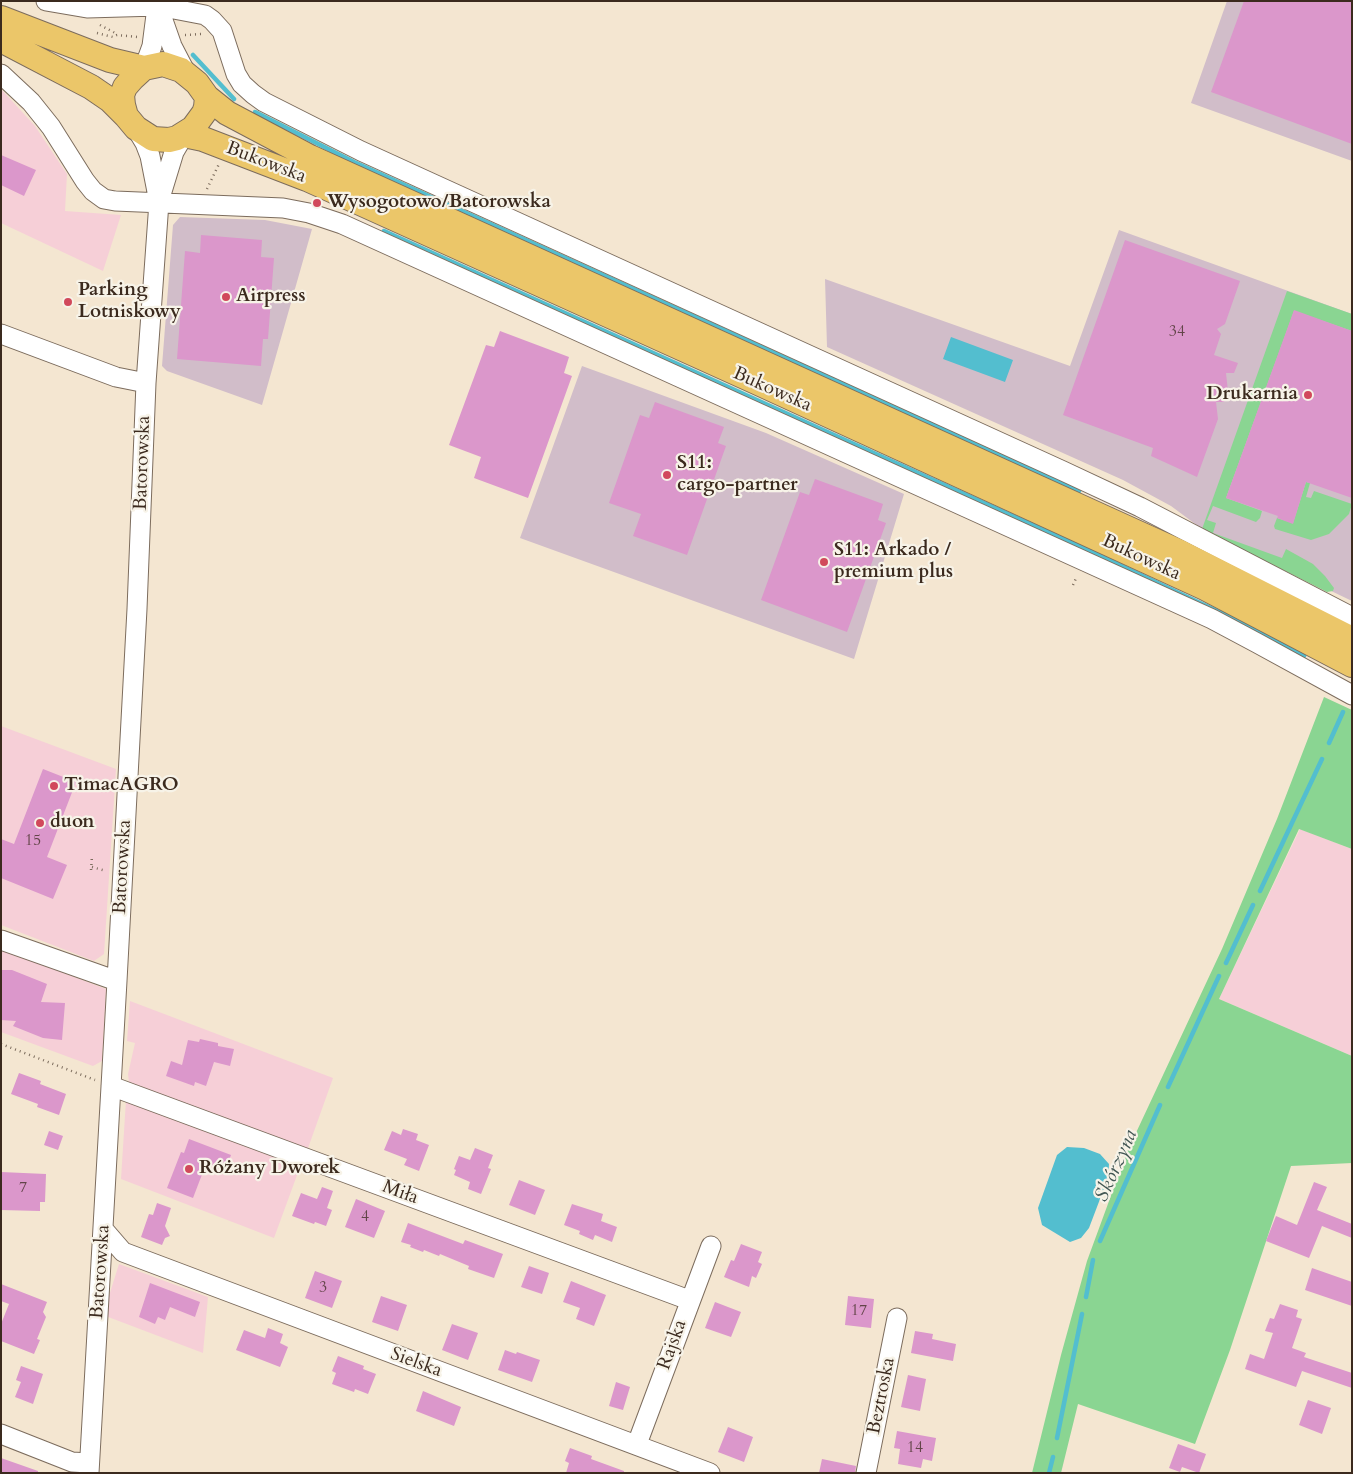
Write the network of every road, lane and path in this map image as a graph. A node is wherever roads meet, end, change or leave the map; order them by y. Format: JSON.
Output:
{"nodes":[{"id":1,"x":46,"y":1,"type":"edge"},
{"id":2,"x":157,"y":4,"type":"edge"},
{"id":3,"x":1,"y":5,"type":"edge"},
{"id":4,"x":1,"y":18,"type":"edge"},
{"id":5,"x":204,"y":34,"type":"dead end"},
{"id":6,"x":117,"y":35,"type":"dead end"},
{"id":7,"x":185,"y":35,"type":"dead end"},
{"id":8,"x":145,"y":38,"type":"dead end"},
{"id":9,"x":1,"y":40,"type":"edge"},
{"id":10,"x":56,"y":40,"type":"junction"},
{"id":11,"x":144,"y":68,"type":"junction"},
{"id":12,"x":186,"y":73,"type":"junction"},
{"id":13,"x":1,"y":74,"type":"edge"},
{"id":14,"x":207,"y":97,"type":"junction"},
{"id":15,"x":131,"y":122,"type":"junction"},
{"id":16,"x":184,"y":135,"type":"junction"},
{"id":17,"x":222,"y":157,"type":"dead end"},
{"id":18,"x":207,"y":190,"type":"dead end"},
{"id":19,"x":159,"y":202,"type":"junction"},
{"id":20,"x":1,"y":334,"type":"edge"},
{"id":21,"x":146,"y":383,"type":"junction"},
{"id":22,"x":1352,"y":617,"type":"edge"},
{"id":23,"x":1352,"y":639,"type":"edge"},
{"id":24,"x":1352,"y":665,"type":"edge"},
{"id":25,"x":1352,"y":695,"type":"edge"},
{"id":26,"x":92,"y":856,"type":"dead end"},
{"id":27,"x":110,"y":873,"type":"dead end"},
{"id":28,"x":1,"y":940,"type":"edge"},
{"id":29,"x":117,"y":981,"type":"junction"},
{"id":30,"x":1,"y":1044,"type":"edge"},
{"id":31,"x":111,"y":1086,"type":"junction"},
{"id":32,"x":104,"y":1230,"type":"junction"},
{"id":33,"x":711,"y":1246,"type":"dead end"},
{"id":34,"x":123,"y":1252,"type":"junction"},
{"id":35,"x":101,"y":1265,"type":"junction"},
{"id":36,"x":690,"y":1300,"type":"junction"},
{"id":37,"x":897,"y":1318,"type":"dead end"},
{"id":38,"x":1,"y":1434,"type":"edge"},
{"id":39,"x":637,"y":1444,"type":"junction"},
{"id":40,"x":89,"y":1468,"type":"edge"},
{"id":41,"x":710,"y":1473,"type":"edge"},
{"id":42,"x":866,"y":1473,"type":"edge"}],
"edges":[{"from":1,"to":2,"type":"street"},
{"from":2,"to":11,"type":"street"},
{"from":2,"to":12,"type":"street"},
{"from":2,"to":22,"type":"street"},
{"from":3,"to":10,"type":"street"},
{"from":4,"to":10,"type":"main road"},
{"from":5,"to":7,"type":"path"},
{"from":6,"to":8,"type":"path"},
{"from":9,"to":15,"type":"main road"},
{"from":10,"to":11,"type":"main road"},
{"from":11,"to":12,"type":"main road"},
{"from":11,"to":15,"type":"main road"},
{"from":12,"to":14,"type":"main road"},
{"from":13,"to":19,"type":"street"},
{"from":14,"to":16,"type":"main road"},
{"from":14,"to":23,"type":"main road","name":"Bukowska"},
{"from":15,"to":16,"type":"main road"},
{"from":15,"to":19,"type":"street","name":"Batorowska"},
{"from":16,"to":19,"type":"street","name":"Batorowska"},
{"from":16,"to":24,"type":"main road","name":"Bukowska"},
{"from":17,"to":18,"type":"path"},
{"from":19,"to":21,"type":"street","name":"Batorowska"},
{"from":19,"to":25,"type":"street"},
{"from":20,"to":21,"type":"street"},
{"from":21,"to":29,"type":"street","name":"Batorowska"},
{"from":26,"to":27,"type":"path"},
{"from":28,"to":29,"type":"street"},
{"from":29,"to":31,"type":"street","name":"Batorowska"},
{"from":30,"to":31,"type":"path"},
{"from":31,"to":32,"type":"street","name":"Batorowska"},
{"from":31,"to":36,"type":"street","name":"Miła"},
{"from":32,"to":34,"type":"street","name":"Sielska"},
{"from":32,"to":35,"type":"street","name":"Batorowska"},
{"from":33,"to":36,"type":"street","name":"Rajska"},
{"from":34,"to":35,"type":"street"},
{"from":34,"to":39,"type":"street","name":"Sielska"},
{"from":35,"to":40,"type":"street","name":"Batorowska"},
{"from":36,"to":39,"type":"street","name":"Rajska"},
{"from":37,"to":42,"type":"street","name":"Beztroska"},
{"from":38,"to":40,"type":"street"},
{"from":39,"to":41,"type":"street","name":"Sielska"}]}
